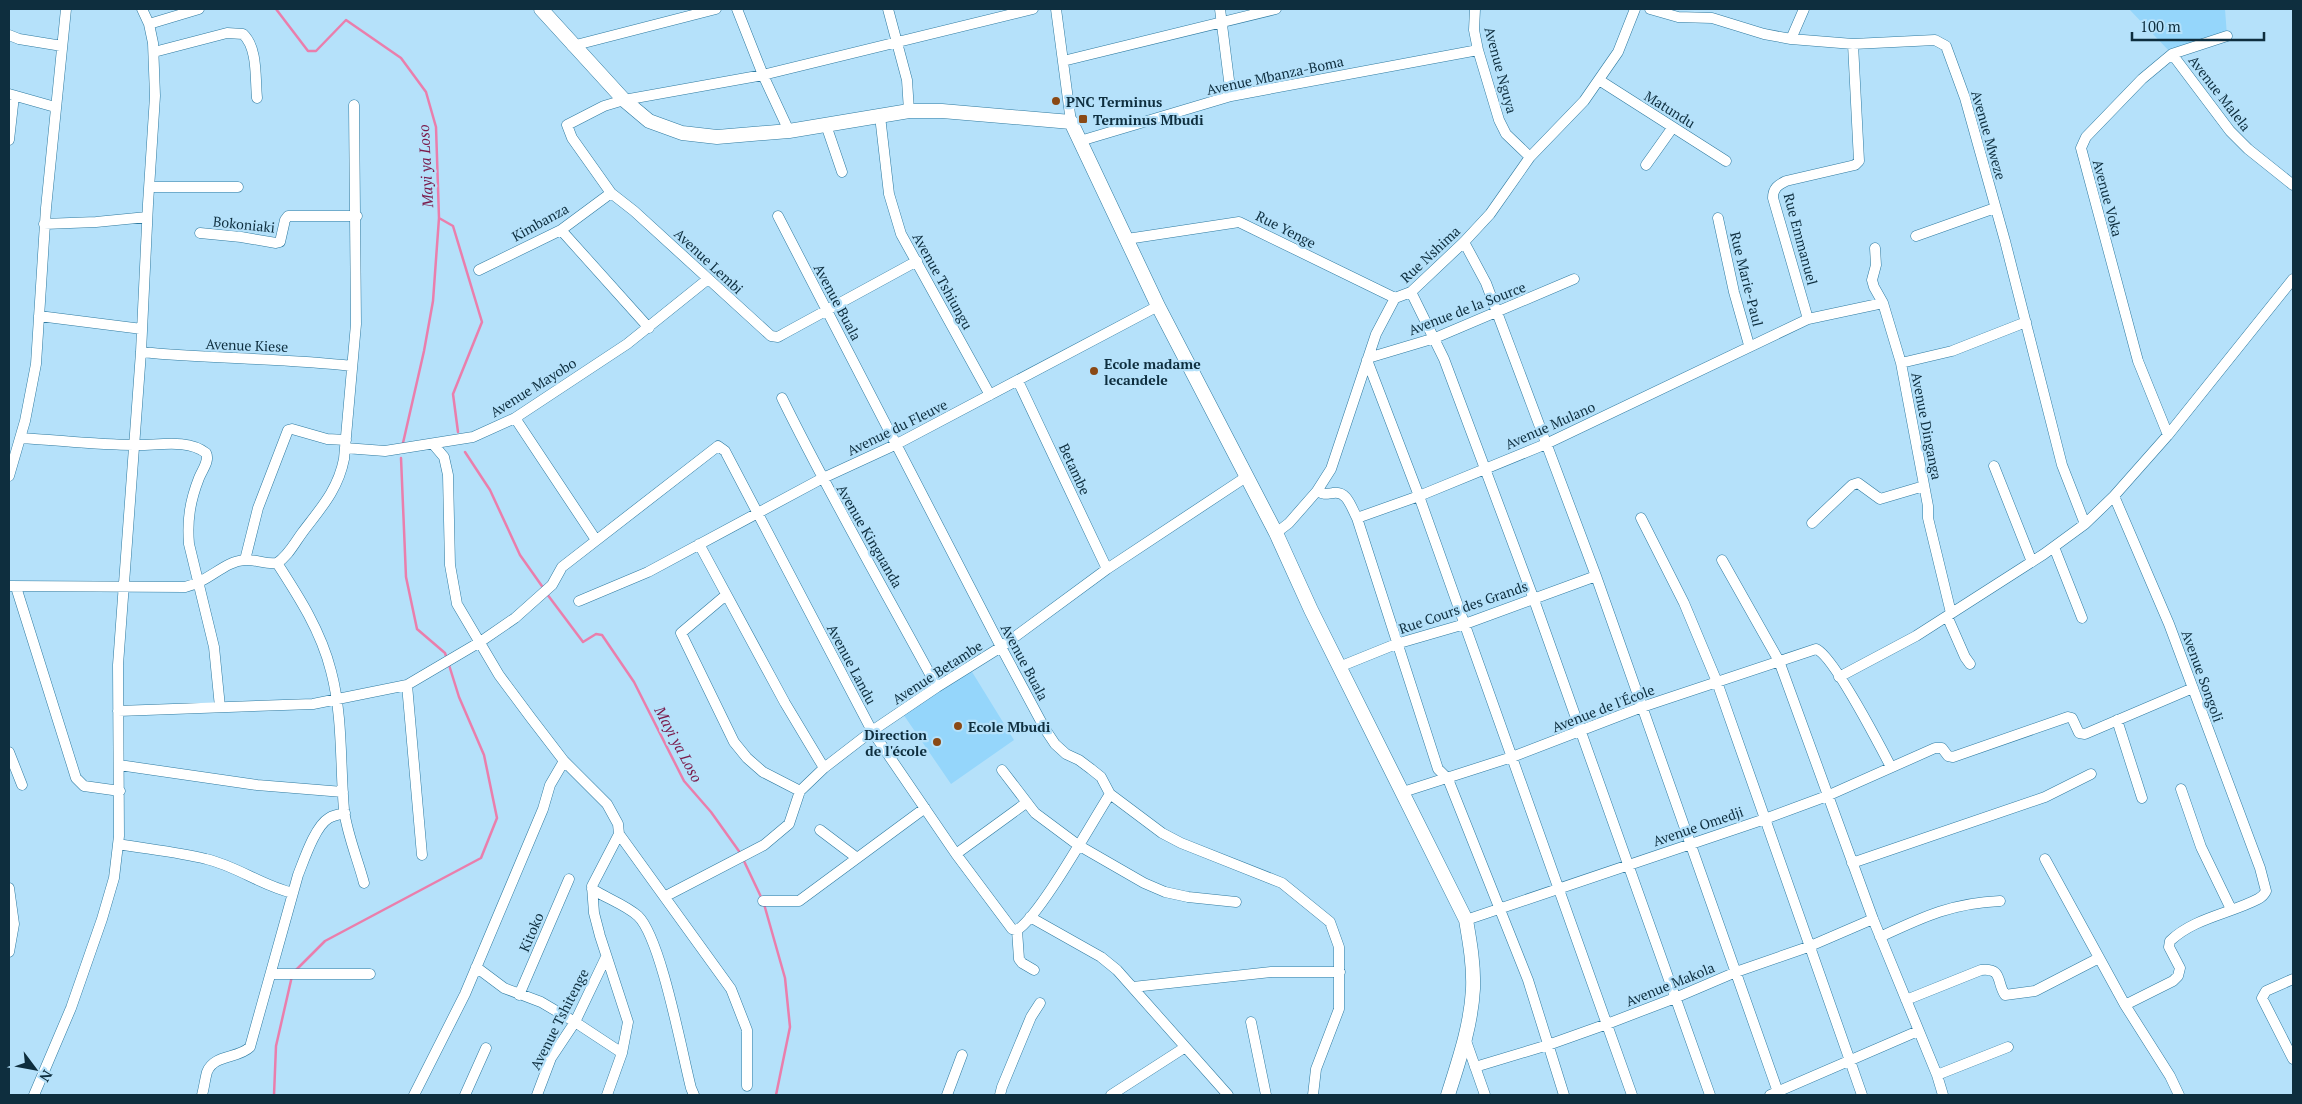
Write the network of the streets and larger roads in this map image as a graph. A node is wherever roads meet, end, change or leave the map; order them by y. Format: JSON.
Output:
{"nodes":[{"id":1,"x":66,"y":9,"type":"edge"},
{"id":2,"x":142,"y":9,"type":"edge"},
{"id":3,"x":199,"y":9,"type":"edge"},
{"id":4,"x":541,"y":9,"type":"edge"},
{"id":5,"x":716,"y":9,"type":"edge"},
{"id":6,"x":738,"y":9,"type":"edge"},
{"id":7,"x":888,"y":9,"type":"edge"},
{"id":8,"x":1033,"y":9,"type":"edge"},
{"id":9,"x":1056,"y":9,"type":"edge"},
{"id":10,"x":1220,"y":9,"type":"edge"},
{"id":11,"x":1276,"y":9,"type":"edge"},
{"id":12,"x":1475,"y":9,"type":"edge"},
{"id":13,"x":1635,"y":9,"type":"edge"},
{"id":14,"x":1650,"y":9,"type":"edge"},
{"id":15,"x":1804,"y":9,"type":"edge"},
{"id":16,"x":1222,"y":21,"type":"junction"},
{"id":17,"x":149,"y":24,"type":"junction"},
{"id":18,"x":9,"y":35,"type":"edge"},
{"id":19,"x":2227,"y":36,"type":"dead end"},
{"id":20,"x":1792,"y":39,"type":"junction"},
{"id":21,"x":898,"y":42,"type":"junction"},
{"id":22,"x":1853,"y":44,"type":"junction"},
{"id":23,"x":62,"y":46,"type":"junction"},
{"id":24,"x":572,"y":46,"type":"junction"},
{"id":25,"x":1478,"y":50,"type":"junction"},
{"id":26,"x":154,"y":52,"type":"junction"},
{"id":27,"x":2172,"y":54,"type":"junction"},
{"id":28,"x":1063,"y":61,"type":"junction"},
{"id":29,"x":763,"y":75,"type":"junction"},
{"id":30,"x":1599,"y":80,"type":"junction"},
{"id":31,"x":11,"y":95,"type":"edge"},
{"id":32,"x":1231,"y":96,"type":"junction"},
{"id":33,"x":257,"y":98,"type":"dead end"},
{"id":34,"x":624,"y":100,"type":"junction"},
{"id":35,"x":354,"y":106,"type":"dead end"},
{"id":36,"x":55,"y":107,"type":"junction"},
{"id":37,"x":909,"y":111,"type":"junction"},
{"id":38,"x":880,"y":116,"type":"junction"},
{"id":39,"x":1071,"y":122,"type":"junction"},
{"id":40,"x":826,"y":125,"type":"junction"},
{"id":41,"x":1672,"y":127,"type":"junction"},
{"id":42,"x":789,"y":131,"type":"junction"},
{"id":43,"x":9,"y":140,"type":"edge"},
{"id":44,"x":1080,"y":140,"type":"junction"},
{"id":45,"x":1530,"y":157,"type":"junction"},
{"id":46,"x":1726,"y":161,"type":"dead end"},
{"id":47,"x":1646,"y":165,"type":"dead end"},
{"id":48,"x":842,"y":172,"type":"dead end"},
{"id":49,"x":2291,"y":179,"type":"edge"},
{"id":50,"x":149,"y":187,"type":"junction"},
{"id":51,"x":238,"y":187,"type":"dead end"},
{"id":52,"x":611,"y":193,"type":"junction"},
{"id":53,"x":1995,"y":208,"type":"junction"},
{"id":54,"x":356,"y":216,"type":"junction"},
{"id":55,"x":778,"y":216,"type":"dead end"},
{"id":56,"x":147,"y":217,"type":"junction"},
{"id":57,"x":1718,"y":218,"type":"dead end"},
{"id":58,"x":44,"y":224,"type":"junction"},
{"id":59,"x":562,"y":230,"type":"junction"},
{"id":60,"x":200,"y":233,"type":"dead end"},
{"id":61,"x":1916,"y":236,"type":"dead end"},
{"id":62,"x":1126,"y":239,"type":"junction"},
{"id":63,"x":1464,"y":242,"type":"junction"},
{"id":64,"x":1875,"y":248,"type":"dead end"},
{"id":65,"x":917,"y":261,"type":"junction"},
{"id":66,"x":479,"y":270,"type":"dead end"},
{"id":67,"x":708,"y":279,"type":"junction"},
{"id":68,"x":1574,"y":279,"type":"dead end"},
{"id":69,"x":2293,"y":280,"type":"edge"},
{"id":70,"x":1411,"y":292,"type":"junction"},
{"id":71,"x":1395,"y":298,"type":"junction"},
{"id":72,"x":1883,"y":303,"type":"junction"},
{"id":73,"x":1158,"y":306,"type":"junction"},
{"id":74,"x":827,"y":310,"type":"junction"},
{"id":75,"x":1497,"y":312,"type":"junction"},
{"id":76,"x":39,"y":316,"type":"junction"},
{"id":77,"x":1808,"y":319,"type":"junction"},
{"id":78,"x":2026,"y":322,"type":"junction"},
{"id":79,"x":649,"y":328,"type":"junction"},
{"id":80,"x":142,"y":330,"type":"junction"},
{"id":81,"x":1435,"y":338,"type":"junction"},
{"id":82,"x":1749,"y":345,"type":"junction"},
{"id":83,"x":141,"y":352,"type":"junction"},
{"id":84,"x":1368,"y":359,"type":"junction"},
{"id":85,"x":1901,"y":364,"type":"junction"},
{"id":86,"x":352,"y":366,"type":"junction"},
{"id":87,"x":1018,"y":381,"type":"junction"},
{"id":88,"x":990,"y":395,"type":"junction"},
{"id":89,"x":782,"y":398,"type":"dead end"},
{"id":90,"x":515,"y":418,"type":"junction"},
{"id":91,"x":2168,"y":435,"type":"junction"},
{"id":92,"x":20,"y":438,"type":"junction"},
{"id":93,"x":346,"y":444,"type":"junction"},
{"id":94,"x":433,"y":444,"type":"junction"},
{"id":95,"x":897,"y":444,"type":"junction"},
{"id":96,"x":1546,"y":444,"type":"junction"},
{"id":97,"x":134,"y":445,"type":"junction"},
{"id":98,"x":13,"y":448,"type":"edge"},
{"id":99,"x":1994,"y":466,"type":"dead end"},
{"id":100,"x":1485,"y":468,"type":"junction"},
{"id":101,"x":9,"y":476,"type":"edge"},
{"id":102,"x":1246,"y":477,"type":"junction"},
{"id":103,"x":821,"y":478,"type":"junction"},
{"id":104,"x":1924,"y":486,"type":"junction"},
{"id":105,"x":1317,"y":491,"type":"junction"},
{"id":106,"x":1420,"y":496,"type":"junction"},
{"id":107,"x":2114,"y":496,"type":"junction"},
{"id":108,"x":756,"y":513,"type":"junction"},
{"id":109,"x":1356,"y":518,"type":"junction"},
{"id":110,"x":1641,"y":518,"type":"dead end"},
{"id":111,"x":1812,"y":522,"type":"dead end"},
{"id":112,"x":2085,"y":524,"type":"junction"},
{"id":113,"x":1276,"y":533,"type":"junction"},
{"id":114,"x":596,"y":540,"type":"junction"},
{"id":115,"x":699,"y":544,"type":"junction"},
{"id":116,"x":2054,"y":547,"type":"junction"},
{"id":117,"x":245,"y":560,"type":"junction"},
{"id":118,"x":1722,"y":560,"type":"dead end"},
{"id":119,"x":2032,"y":562,"type":"junction"},
{"id":120,"x":277,"y":563,"type":"junction"},
{"id":121,"x":1107,"y":569,"type":"junction"},
{"id":122,"x":1596,"y":576,"type":"junction"},
{"id":123,"x":200,"y":583,"type":"junction"},
{"id":124,"x":12,"y":586,"type":"edge"},
{"id":125,"x":124,"y":587,"type":"junction"},
{"id":126,"x":726,"y":595,"type":"junction"},
{"id":127,"x":1533,"y":597,"type":"junction"},
{"id":128,"x":579,"y":601,"type":"dead end"},
{"id":129,"x":1949,"y":615,"type":"junction"},
{"id":130,"x":2082,"y":618,"type":"dead end"},
{"id":131,"x":1465,"y":624,"type":"junction"},
{"id":132,"x":480,"y":642,"type":"junction"},
{"id":133,"x":1396,"y":644,"type":"junction"},
{"id":134,"x":1001,"y":647,"type":"junction"},
{"id":135,"x":1779,"y":661,"type":"junction"},
{"id":136,"x":1970,"y":664,"type":"dead end"},
{"id":137,"x":1339,"y":667,"type":"junction"},
{"id":138,"x":1839,"y":677,"type":"junction"},
{"id":139,"x":1717,"y":682,"type":"junction"},
{"id":140,"x":407,"y":685,"type":"junction"},
{"id":141,"x":937,"y":687,"type":"junction"},
{"id":142,"x":2193,"y":688,"type":"junction"},
{"id":143,"x":337,"y":699,"type":"junction"},
{"id":144,"x":220,"y":707,"type":"junction"},
{"id":145,"x":1642,"y":707,"type":"junction"},
{"id":146,"x":118,"y":711,"type":"junction"},
{"id":147,"x":2117,"y":720,"type":"junction"},
{"id":148,"x":872,"y":731,"type":"junction"},
{"id":149,"x":1580,"y":731,"type":"junction"},
{"id":150,"x":9,"y":752,"type":"edge"},
{"id":151,"x":1512,"y":757,"type":"junction"},
{"id":152,"x":564,"y":761,"type":"junction"},
{"id":153,"x":118,"y":765,"type":"junction"},
{"id":154,"x":1891,"y":766,"type":"junction"},
{"id":155,"x":824,"y":768,"type":"junction"},
{"id":156,"x":1002,"y":770,"type":"dead end"},
{"id":157,"x":2091,"y":774,"type":"dead end"},
{"id":158,"x":1448,"y":778,"type":"junction"},
{"id":159,"x":22,"y":785,"type":"dead end"},
{"id":160,"x":2181,"y":789,"type":"dead end"},
{"id":161,"x":120,"y":791,"type":"junction"},
{"id":162,"x":800,"y":791,"type":"junction"},
{"id":163,"x":343,"y":792,"type":"junction"},
{"id":164,"x":1403,"y":792,"type":"junction"},
{"id":165,"x":1110,"y":794,"type":"junction"},
{"id":166,"x":1827,"y":796,"type":"junction"},
{"id":167,"x":2142,"y":798,"type":"dead end"},
{"id":168,"x":1026,"y":803,"type":"junction"},
{"id":169,"x":925,"y":808,"type":"junction"},
{"id":170,"x":345,"y":813,"type":"junction"},
{"id":171,"x":1765,"y":819,"type":"junction"},
{"id":172,"x":820,"y":830,"type":"dead end"},
{"id":173,"x":619,"y":834,"type":"junction"},
{"id":174,"x":1692,"y":842,"type":"junction"},
{"id":175,"x":118,"y":844,"type":"junction"},
{"id":176,"x":1078,"y":844,"type":"junction"},
{"id":177,"x":956,"y":854,"type":"junction"},
{"id":178,"x":422,"y":855,"type":"dead end"},
{"id":179,"x":858,"y":858,"type":"junction"},
{"id":180,"x":2045,"y":859,"type":"dead end"},
{"id":181,"x":1852,"y":863,"type":"junction"},
{"id":182,"x":1628,"y":865,"type":"junction"},
{"id":183,"x":569,"y":879,"type":"dead end"},
{"id":184,"x":364,"y":883,"type":"dead end"},
{"id":185,"x":9,"y":888,"type":"edge"},
{"id":186,"x":1558,"y":888,"type":"junction"},
{"id":187,"x":592,"y":889,"type":"junction"},
{"id":188,"x":293,"y":893,"type":"junction"},
{"id":189,"x":666,"y":896,"type":"junction"},
{"id":190,"x":763,"y":901,"type":"dead end"},
{"id":191,"x":2000,"y":901,"type":"dead end"},
{"id":192,"x":1236,"y":902,"type":"dead end"},
{"id":193,"x":1500,"y":909,"type":"junction"},
{"id":194,"x":2231,"y":909,"type":"junction"},
{"id":195,"x":1030,"y":917,"type":"junction"},
{"id":196,"x":1873,"y":919,"type":"junction"},
{"id":197,"x":1466,"y":920,"type":"junction"},
{"id":198,"x":1017,"y":930,"type":"junction"},
{"id":199,"x":1880,"y":937,"type":"junction"},
{"id":200,"x":1808,"y":947,"type":"junction"},
{"id":201,"x":9,"y":952,"type":"edge"},
{"id":202,"x":606,"y":957,"type":"junction"},
{"id":203,"x":2099,"y":958,"type":"junction"},
{"id":204,"x":476,"y":968,"type":"junction"},
{"id":205,"x":1034,"y":970,"type":"dead end"},
{"id":206,"x":1340,"y":972,"type":"junction"},
{"id":207,"x":1736,"y":972,"type":"junction"},
{"id":208,"x":271,"y":974,"type":"junction"},
{"id":209,"x":370,"y":974,"type":"dead end"},
{"id":210,"x":2293,"y":979,"type":"edge"},
{"id":211,"x":1133,"y":987,"type":"junction"},
{"id":212,"x":519,"y":995,"type":"junction"},
{"id":213,"x":1675,"y":998,"type":"junction"},
{"id":214,"x":1906,"y":1000,"type":"junction"},
{"id":215,"x":1040,"y":1003,"type":"dead end"},
{"id":216,"x":2125,"y":1005,"type":"junction"},
{"id":217,"x":575,"y":1022,"type":"junction"},
{"id":218,"x":1252,"y":1022,"type":"dead end"},
{"id":219,"x":1607,"y":1024,"type":"junction"},
{"id":220,"x":1918,"y":1031,"type":"junction"},
{"id":221,"x":1466,"y":1038,"type":"junction"},
{"id":222,"x":1548,"y":1045,"type":"junction"},
{"id":223,"x":2008,"y":1047,"type":"dead end"},
{"id":224,"x":486,"y":1048,"type":"dead end"},
{"id":225,"x":1184,"y":1048,"type":"junction"},
{"id":226,"x":622,"y":1053,"type":"junction"},
{"id":227,"x":962,"y":1055,"type":"dead end"},
{"id":228,"x":2293,"y":1059,"type":"edge"},
{"id":229,"x":1851,"y":1060,"type":"junction"},
{"id":230,"x":1475,"y":1067,"type":"junction"},
{"id":231,"x":1937,"y":1075,"type":"junction"},
{"id":232,"x":747,"y":1086,"type":"dead end"},
{"id":233,"x":1224,"y":1094,"type":"edge"},
{"id":234,"x":1776,"y":1094,"type":"edge"},
{"id":235,"x":34,"y":1095,"type":"edge"},
{"id":236,"x":202,"y":1095,"type":"edge"},
{"id":237,"x":414,"y":1095,"type":"edge"},
{"id":238,"x":465,"y":1095,"type":"edge"},
{"id":239,"x":537,"y":1095,"type":"edge"},
{"id":240,"x":607,"y":1095,"type":"edge"},
{"id":241,"x":694,"y":1095,"type":"edge"},
{"id":242,"x":947,"y":1095,"type":"edge"},
{"id":243,"x":1000,"y":1095,"type":"edge"},
{"id":244,"x":1111,"y":1095,"type":"edge"},
{"id":245,"x":1266,"y":1095,"type":"edge"},
{"id":246,"x":1313,"y":1095,"type":"edge"},
{"id":247,"x":1448,"y":1095,"type":"edge"},
{"id":248,"x":1485,"y":1095,"type":"edge"},
{"id":249,"x":1564,"y":1095,"type":"edge"},
{"id":250,"x":1632,"y":1095,"type":"edge"},
{"id":251,"x":1710,"y":1095,"type":"edge"},
{"id":252,"x":1862,"y":1095,"type":"edge"},
{"id":253,"x":1943,"y":1095,"type":"edge"},
{"id":254,"x":2180,"y":1095,"type":"edge"}],
"edges":[{"from":1,"to":23,"type":"street"},
{"from":2,"to":17,"type":"street"},
{"from":3,"to":17,"type":"street"},
{"from":4,"to":24,"type":"street"},
{"from":5,"to":24,"type":"street"},
{"from":6,"to":29,"type":"street"},
{"from":7,"to":21,"type":"street"},
{"from":8,"to":21,"type":"street"},
{"from":9,"to":28,"type":"street"},
{"from":10,"to":16,"type":"street"},
{"from":11,"to":16,"type":"street"},
{"from":12,"to":25,"type":"street","name":"Avenue Nguya"},
{"from":13,"to":30,"type":"street","name":"Rue Nshima"},
{"from":14,"to":20,"type":"street","name":"Avenue Mweze"},
{"from":15,"to":20,"type":"street"},
{"from":16,"to":28,"type":"street"},
{"from":16,"to":32,"type":"street"},
{"from":17,"to":26,"type":"street"},
{"from":18,"to":23,"type":"street"},
{"from":19,"to":27,"type":"street","name":"Avenue Voka"},
{"from":20,"to":22,"type":"street","name":"Avenue Mweze"},
{"from":21,"to":29,"type":"street"},
{"from":21,"to":37,"type":"street"},
{"from":22,"to":53,"type":"street","name":"Avenue Mweze"},
{"from":22,"to":77,"type":"street","name":"Rue Emmanuel"},
{"from":23,"to":36,"type":"street"},
{"from":24,"to":34,"type":"street"},
{"from":25,"to":32,"type":"street","name":"Avenue Mbanza-Boma"},
{"from":25,"to":45,"type":"street","name":"Avenue Nguya"},
{"from":26,"to":33,"type":"street"},
{"from":26,"to":50,"type":"street"},
{"from":27,"to":49,"type":"street","name":"Avenue Malela"},
{"from":27,"to":91,"type":"street","name":"Avenue Voka"},
{"from":28,"to":39,"type":"street"},
{"from":29,"to":34,"type":"street"},
{"from":29,"to":42,"type":"street"},
{"from":30,"to":41,"type":"street","name":"Matundu"},
{"from":30,"to":45,"type":"street","name":"Rue Nshima"},
{"from":31,"to":36,"type":"street"},
{"from":31,"to":43,"type":"street"},
{"from":32,"to":44,"type":"street","name":"Avenue Mbanza-Boma"},
{"from":34,"to":42,"type":"street"},
{"from":34,"to":52,"type":"street","name":"Avenue Lembi"},
{"from":35,"to":54,"type":"street"},
{"from":36,"to":58,"type":"street"},
{"from":37,"to":38,"type":"street"},
{"from":37,"to":39,"type":"street"},
{"from":38,"to":40,"type":"street"},
{"from":38,"to":65,"type":"street","name":"Avenue Tshiungu"},
{"from":39,"to":44,"type":"street"},
{"from":40,"to":42,"type":"street"},
{"from":40,"to":48,"type":"street"},
{"from":41,"to":46,"type":"street","name":"Matundu"},
{"from":41,"to":47,"type":"street"},
{"from":44,"to":62,"type":"street"},
{"from":45,"to":63,"type":"street","name":"Rue Nshima"},
{"from":50,"to":51,"type":"street"},
{"from":50,"to":56,"type":"street"},
{"from":52,"to":59,"type":"street","name":"Kimbanza"},
{"from":52,"to":67,"type":"street","name":"Avenue Lembi"},
{"from":53,"to":61,"type":"street"},
{"from":53,"to":78,"type":"street","name":"Avenue Mweze"},
{"from":54,"to":60,"type":"street","name":"Bokoniaki"},
{"from":54,"to":86,"type":"street"},
{"from":55,"to":74,"type":"street","name":"Avenue Buala"},
{"from":56,"to":58,"type":"street"},
{"from":56,"to":80,"type":"street"},
{"from":57,"to":82,"type":"street","name":"Rue Marie-Paul"},
{"from":58,"to":76,"type":"street"},
{"from":59,"to":66,"type":"street","name":"Kimbanza"},
{"from":59,"to":79,"type":"street"},
{"from":62,"to":71,"type":"street","name":"Rue Yenge"},
{"from":62,"to":73,"type":"street"},
{"from":63,"to":70,"type":"street","name":"Rue Nshima"},
{"from":63,"to":75,"type":"street"},
{"from":64,"to":72,"type":"street","name":"Avenue Dinganga"},
{"from":65,"to":74,"type":"street","name":"Avenue Lembi"},
{"from":65,"to":88,"type":"street","name":"Avenue Tshiungu"},
{"from":67,"to":74,"type":"street","name":"Avenue Lembi"},
{"from":67,"to":79,"type":"street","name":"Avenue Mayobo"},
{"from":68,"to":75,"type":"street","name":"Avenue de la Source"},
{"from":69,"to":91,"type":"street"},
{"from":70,"to":71,"type":"street","name":"Rue Nshima"},
{"from":70,"to":81,"type":"street"},
{"from":71,"to":84,"type":"street","name":"Rue Nshima"},
{"from":72,"to":77,"type":"street"},
{"from":72,"to":85,"type":"street","name":"Avenue Dinganga"},
{"from":73,"to":87,"type":"street","name":"Avenue du Fleuve"},
{"from":73,"to":102,"type":"street"},
{"from":74,"to":95,"type":"street","name":"Avenue Buala"},
{"from":75,"to":81,"type":"street","name":"Avenue de la Source"},
{"from":75,"to":96,"type":"street"},
{"from":76,"to":80,"type":"street"},
{"from":76,"to":92,"type":"street"},
{"from":77,"to":82,"type":"street"},
{"from":78,"to":85,"type":"street"},
{"from":78,"to":112,"type":"street","name":"Avenue Mweze"},
{"from":79,"to":90,"type":"street","name":"Avenue Mayobo"},
{"from":80,"to":83,"type":"street"},
{"from":81,"to":84,"type":"street","name":"Avenue de la Source"},
{"from":81,"to":100,"type":"street"},
{"from":82,"to":96,"type":"street","name":"Avenue Mulano"},
{"from":83,"to":86,"type":"street","name":"Avenue Kiese"},
{"from":83,"to":97,"type":"street"},
{"from":84,"to":105,"type":"street","name":"Rue Nshima"},
{"from":84,"to":106,"type":"street"},
{"from":85,"to":104,"type":"street","name":"Avenue Dinganga"},
{"from":86,"to":93,"type":"street"},
{"from":87,"to":88,"type":"street","name":"Avenue du Fleuve"},
{"from":87,"to":121,"type":"street","name":"Betambe"},
{"from":88,"to":95,"type":"street","name":"Avenue du Fleuve"},
{"from":89,"to":103,"type":"street","name":"Avenue Kinguanda"},
{"from":90,"to":94,"type":"street","name":"Avenue Mayobo"},
{"from":90,"to":114,"type":"street"},
{"from":91,"to":107,"type":"street"},
{"from":92,"to":97,"type":"street"},
{"from":92,"to":98,"type":"street"},
{"from":93,"to":94,"type":"street","name":"Avenue Mayobo"},
{"from":93,"to":117,"type":"street","name":"Avenue Mayobo"},
{"from":93,"to":120,"type":"street"},
{"from":94,"to":132,"type":"street"},
{"from":95,"to":103,"type":"street","name":"Avenue du Fleuve"},
{"from":95,"to":134,"type":"street","name":"Avenue Buala"},
{"from":96,"to":100,"type":"street","name":"Avenue Mulano"},
{"from":96,"to":122,"type":"street"},
{"from":97,"to":123,"type":"street"},
{"from":97,"to":125,"type":"street"},
{"from":98,"to":101,"type":"street"},
{"from":99,"to":119,"type":"street"},
{"from":100,"to":106,"type":"street","name":"Avenue Mulano"},
{"from":100,"to":127,"type":"street"},
{"from":102,"to":113,"type":"street"},
{"from":102,"to":121,"type":"street","name":"Avenue Betambe"},
{"from":103,"to":108,"type":"street","name":"Avenue du Fleuve"},
{"from":103,"to":141,"type":"street","name":"Avenue Kinguanda"},
{"from":104,"to":111,"type":"street"},
{"from":104,"to":129,"type":"street","name":"Avenue Dinganga"},
{"from":105,"to":109,"type":"street"},
{"from":105,"to":113,"type":"street","name":"Rue Nshima"},
{"from":106,"to":109,"type":"street","name":"Avenue Mulano"},
{"from":106,"to":131,"type":"street"},
{"from":107,"to":112,"type":"street"},
{"from":107,"to":142,"type":"street","name":"Avenue Songoli"},
{"from":108,"to":114,"type":"street","name":"Avenue Landu"},
{"from":108,"to":115,"type":"street","name":"Avenue du Fleuve"},
{"from":108,"to":148,"type":"street","name":"Avenue Landu"},
{"from":109,"to":133,"type":"street"},
{"from":110,"to":139,"type":"street"},
{"from":112,"to":116,"type":"street"},
{"from":113,"to":137,"type":"street"},
{"from":114,"to":132,"type":"street"},
{"from":115,"to":126,"type":"street"},
{"from":115,"to":128,"type":"street","name":"Avenue du Fleuve"},
{"from":116,"to":119,"type":"street"},
{"from":116,"to":130,"type":"street"},
{"from":117,"to":120,"type":"street"},
{"from":117,"to":123,"type":"street"},
{"from":118,"to":135,"type":"street"},
{"from":119,"to":129,"type":"street"},
{"from":120,"to":143,"type":"street"},
{"from":121,"to":134,"type":"street","name":"Avenue Betambe"},
{"from":122,"to":127,"type":"street","name":"Rue Cours des Grands"},
{"from":122,"to":145,"type":"street"},
{"from":123,"to":125,"type":"street"},
{"from":123,"to":144,"type":"street"},
{"from":124,"to":125,"type":"street"},
{"from":124,"to":161,"type":"street"},
{"from":125,"to":146,"type":"street"},
{"from":126,"to":155,"type":"street"},
{"from":126,"to":162,"type":"street"},
{"from":127,"to":131,"type":"street","name":"Rue Cours des Grands"},
{"from":127,"to":149,"type":"street"},
{"from":129,"to":136,"type":"street","name":"Avenue Dinganga"},
{"from":129,"to":138,"type":"street"},
{"from":131,"to":133,"type":"street","name":"Rue Cours des Grands"},
{"from":131,"to":151,"type":"street"},
{"from":132,"to":140,"type":"street"},
{"from":132,"to":152,"type":"street"},
{"from":133,"to":137,"type":"street","name":"Rue Cours des Grands"},
{"from":133,"to":158,"type":"street"},
{"from":134,"to":141,"type":"street","name":"Avenue Betambe"},
{"from":134,"to":165,"type":"street","name":"Avenue Buala"},
{"from":135,"to":138,"type":"street","name":"Avenue de l'École"},
{"from":135,"to":139,"type":"street","name":"Avenue de l'École"},
{"from":135,"to":166,"type":"street"},
{"from":137,"to":164,"type":"street"},
{"from":138,"to":154,"type":"street"},
{"from":139,"to":145,"type":"street","name":"Avenue de l'École"},
{"from":139,"to":171,"type":"street"},
{"from":140,"to":143,"type":"street"},
{"from":140,"to":178,"type":"street"},
{"from":141,"to":148,"type":"street","name":"Avenue Betambe"},
{"from":142,"to":147,"type":"street"},
{"from":142,"to":194,"type":"street","name":"Avenue Songoli"},
{"from":143,"to":144,"type":"street"},
{"from":143,"to":163,"type":"street"},
{"from":144,"to":146,"type":"street"},
{"from":145,"to":149,"type":"street","name":"Avenue de l'École"},
{"from":145,"to":174,"type":"street"},
{"from":146,"to":153,"type":"street"},
{"from":147,"to":154,"type":"street","name":"Avenue Omedji"},
{"from":147,"to":167,"type":"street"},
{"from":148,"to":155,"type":"street","name":"Avenue Betambe"},
{"from":148,"to":169,"type":"street","name":"Avenue Landu"},
{"from":149,"to":151,"type":"street","name":"Avenue de l'École"},
{"from":149,"to":182,"type":"street"},
{"from":150,"to":159,"type":"street"},
{"from":151,"to":158,"type":"street","name":"Avenue de l'École"},
{"from":151,"to":186,"type":"street"},
{"from":152,"to":173,"type":"street"},
{"from":152,"to":204,"type":"street"},
{"from":153,"to":161,"type":"street"},
{"from":153,"to":163,"type":"street"},
{"from":154,"to":166,"type":"street","name":"Avenue Omedji"},
{"from":155,"to":162,"type":"street","name":"Avenue Betambe"},
{"from":156,"to":168,"type":"street"},
{"from":157,"to":181,"type":"street"},
{"from":158,"to":164,"type":"street","name":"Avenue de l'École"},
{"from":158,"to":193,"type":"street"},
{"from":160,"to":194,"type":"street"},
{"from":161,"to":175,"type":"street"},
{"from":162,"to":189,"type":"street","name":"Avenue Betambe"},
{"from":163,"to":170,"type":"street"},
{"from":164,"to":197,"type":"street"},
{"from":165,"to":176,"type":"street"},
{"from":165,"to":206,"type":"street","name":"Avenue Buala"},
{"from":166,"to":171,"type":"street","name":"Avenue Omedji"},
{"from":166,"to":181,"type":"street"},
{"from":168,"to":176,"type":"street"},
{"from":168,"to":177,"type":"street"},
{"from":169,"to":177,"type":"street","name":"Avenue Landu"},
{"from":169,"to":179,"type":"street"},
{"from":170,"to":184,"type":"street"},
{"from":170,"to":188,"type":"street"},
{"from":171,"to":174,"type":"street","name":"Avenue Omedji"},
{"from":171,"to":200,"type":"street"},
{"from":172,"to":179,"type":"street"},
{"from":173,"to":187,"type":"street"},
{"from":173,"to":189,"type":"street"},
{"from":174,"to":182,"type":"street","name":"Avenue Omedji"},
{"from":174,"to":207,"type":"street"},
{"from":175,"to":188,"type":"street"},
{"from":175,"to":235,"type":"street"},
{"from":176,"to":192,"type":"street"},
{"from":176,"to":195,"type":"street"},
{"from":177,"to":198,"type":"street","name":"Avenue Landu"},
{"from":179,"to":190,"type":"street"},
{"from":180,"to":203,"type":"street"},
{"from":181,"to":196,"type":"street"},
{"from":182,"to":186,"type":"street","name":"Avenue Omedji"},
{"from":182,"to":213,"type":"street"},
{"from":183,"to":212,"type":"street","name":"Kitoko"},
{"from":185,"to":201,"type":"street"},
{"from":186,"to":193,"type":"street","name":"Avenue Omedji"},
{"from":186,"to":219,"type":"street"},
{"from":187,"to":202,"type":"street"},
{"from":187,"to":241,"type":"street"},
{"from":188,"to":208,"type":"street"},
{"from":189,"to":232,"type":"street"},
{"from":191,"to":199,"type":"street"},
{"from":193,"to":197,"type":"street","name":"Avenue Omedji"},
{"from":193,"to":222,"type":"street"},
{"from":194,"to":216,"type":"street"},
{"from":195,"to":198,"type":"street"},
{"from":195,"to":211,"type":"street"},
{"from":196,"to":199,"type":"street"},
{"from":196,"to":200,"type":"street","name":"Avenue Makola"},
{"from":197,"to":221,"type":"street"},
{"from":198,"to":205,"type":"street"},
{"from":199,"to":214,"type":"street"},
{"from":200,"to":207,"type":"street","name":"Avenue Makola"},
{"from":200,"to":229,"type":"street"},
{"from":202,"to":217,"type":"street","name":"Avenue Tshitenge"},
{"from":202,"to":226,"type":"street"},
{"from":203,"to":214,"type":"street"},
{"from":203,"to":216,"type":"street"},
{"from":204,"to":212,"type":"street"},
{"from":204,"to":237,"type":"street"},
{"from":206,"to":211,"type":"street"},
{"from":206,"to":246,"type":"street","name":"Avenue Buala"},
{"from":207,"to":213,"type":"street","name":"Avenue Makola"},
{"from":207,"to":234,"type":"street"},
{"from":208,"to":209,"type":"street"},
{"from":208,"to":236,"type":"street"},
{"from":210,"to":228,"type":"street"},
{"from":211,"to":225,"type":"street"},
{"from":212,"to":217,"type":"street"},
{"from":213,"to":219,"type":"street","name":"Avenue Makola"},
{"from":213,"to":251,"type":"street"},
{"from":214,"to":220,"type":"street"},
{"from":215,"to":243,"type":"street"},
{"from":216,"to":254,"type":"street"},
{"from":217,"to":226,"type":"street"},
{"from":217,"to":239,"type":"street","name":"Avenue Tshitenge"},
{"from":218,"to":245,"type":"street"},
{"from":219,"to":222,"type":"street","name":"Avenue Makola"},
{"from":219,"to":250,"type":"street"},
{"from":220,"to":229,"type":"street"},
{"from":220,"to":231,"type":"street"},
{"from":221,"to":230,"type":"street"},
{"from":221,"to":247,"type":"street"},
{"from":222,"to":230,"type":"street","name":"Avenue Makola"},
{"from":222,"to":249,"type":"street"},
{"from":223,"to":231,"type":"street"},
{"from":224,"to":238,"type":"street"},
{"from":225,"to":233,"type":"street"},
{"from":225,"to":244,"type":"street"},
{"from":226,"to":240,"type":"street"},
{"from":227,"to":242,"type":"street"},
{"from":229,"to":234,"type":"street"},
{"from":229,"to":252,"type":"street"},
{"from":230,"to":248,"type":"street"},
{"from":231,"to":253,"type":"street"}]}
